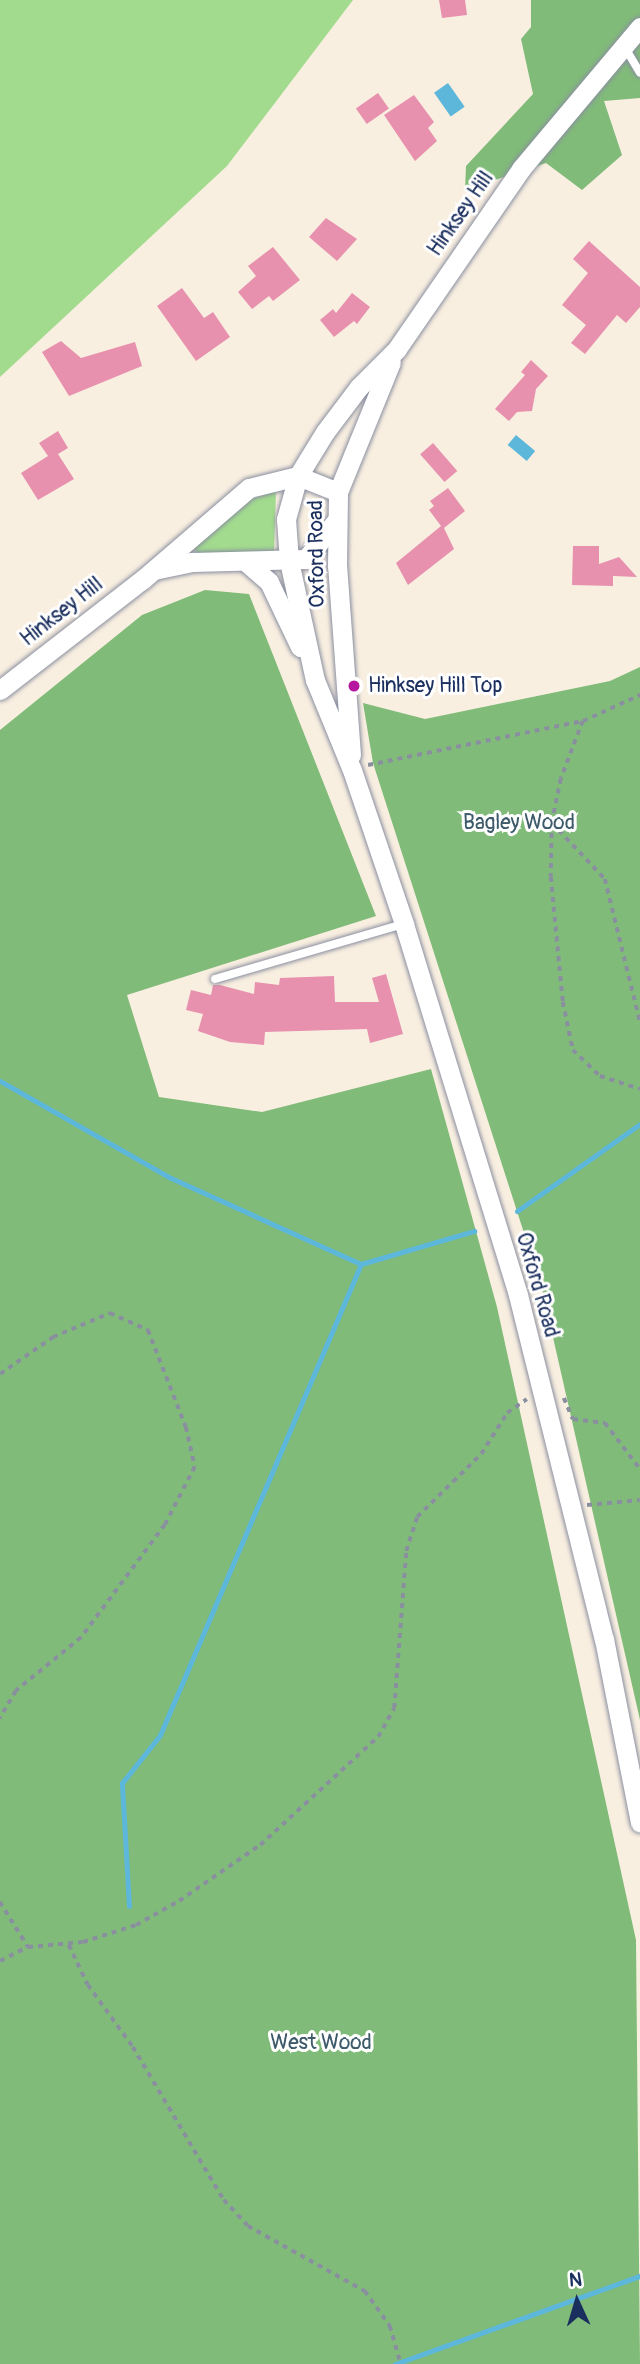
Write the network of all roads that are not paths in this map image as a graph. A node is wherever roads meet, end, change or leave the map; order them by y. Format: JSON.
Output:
{"nodes":[{"id":1,"x":640,"y":27,"type":"edge"},
{"id":2,"x":624,"y":46,"type":"junction"},
{"id":3,"x":640,"y":73,"type":"edge"},
{"id":4,"x":397,"y":349,"type":"junction"},
{"id":5,"x":325,"y":432,"type":"joint"},
{"id":6,"x":298,"y":476,"type":"junction"},
{"id":7,"x":338,"y":492,"type":"junction"},
{"id":8,"x":336,"y":521,"type":"junction"},
{"id":9,"x":245,"y":561,"type":"junction"},
{"id":10,"x":289,"y":561,"type":"junction"},
{"id":11,"x":153,"y":570,"type":"junction"},
{"id":12,"x":314,"y":680,"type":"junction"},
{"id":13,"x":0,"y":690,"type":"edge"},
{"id":14,"x":352,"y":769,"type":"junction"},
{"id":15,"x":404,"y":924,"type":"junction"},
{"id":16,"x":215,"y":979,"type":"dead end"},
{"id":17,"x":640,"y":1822,"type":"edge"}],
"edges":[{"from":1,"to":2,"type":"street","name":"Hinksey Hill"},
{"from":2,"to":3,"type":"lane"},
{"from":2,"to":4,"type":"street","name":"Hinksey Hill"},
{"from":4,"to":5,"type":"street","name":"Hinksey Hill"},
{"from":4,"to":7,"type":"street","name":"Oxford Road"},
{"from":5,"to":6,"type":"street","name":"Oxford Road"},
{"from":6,"to":7,"type":"street"},
{"from":6,"to":10,"type":"street","name":"Oxford Road"},
{"from":6,"to":11,"type":"street","name":"Hinksey Hill"},
{"from":7,"to":8,"type":"street","name":"Oxford Road"},
{"from":8,"to":10,"type":"street"},
{"from":8,"to":14,"type":"street","name":"Oxford Road"},
{"from":9,"to":10,"type":"street","name":"Hinksey Hill"},
{"from":9,"to":11,"type":"street","name":"Hinksey Hill"},
{"from":9,"to":12,"type":"street","name":"Oxford Road"},
{"from":10,"to":12,"type":"street","name":"Oxford Road"},
{"from":11,"to":13,"type":"street","name":"Hinksey Hill"},
{"from":12,"to":14,"type":"street","name":"Oxford Road"},
{"from":14,"to":15,"type":"street","name":"Oxford Road"},
{"from":15,"to":16,"type":"lane"},
{"from":15,"to":17,"type":"street","name":"Oxford Road"}]}
